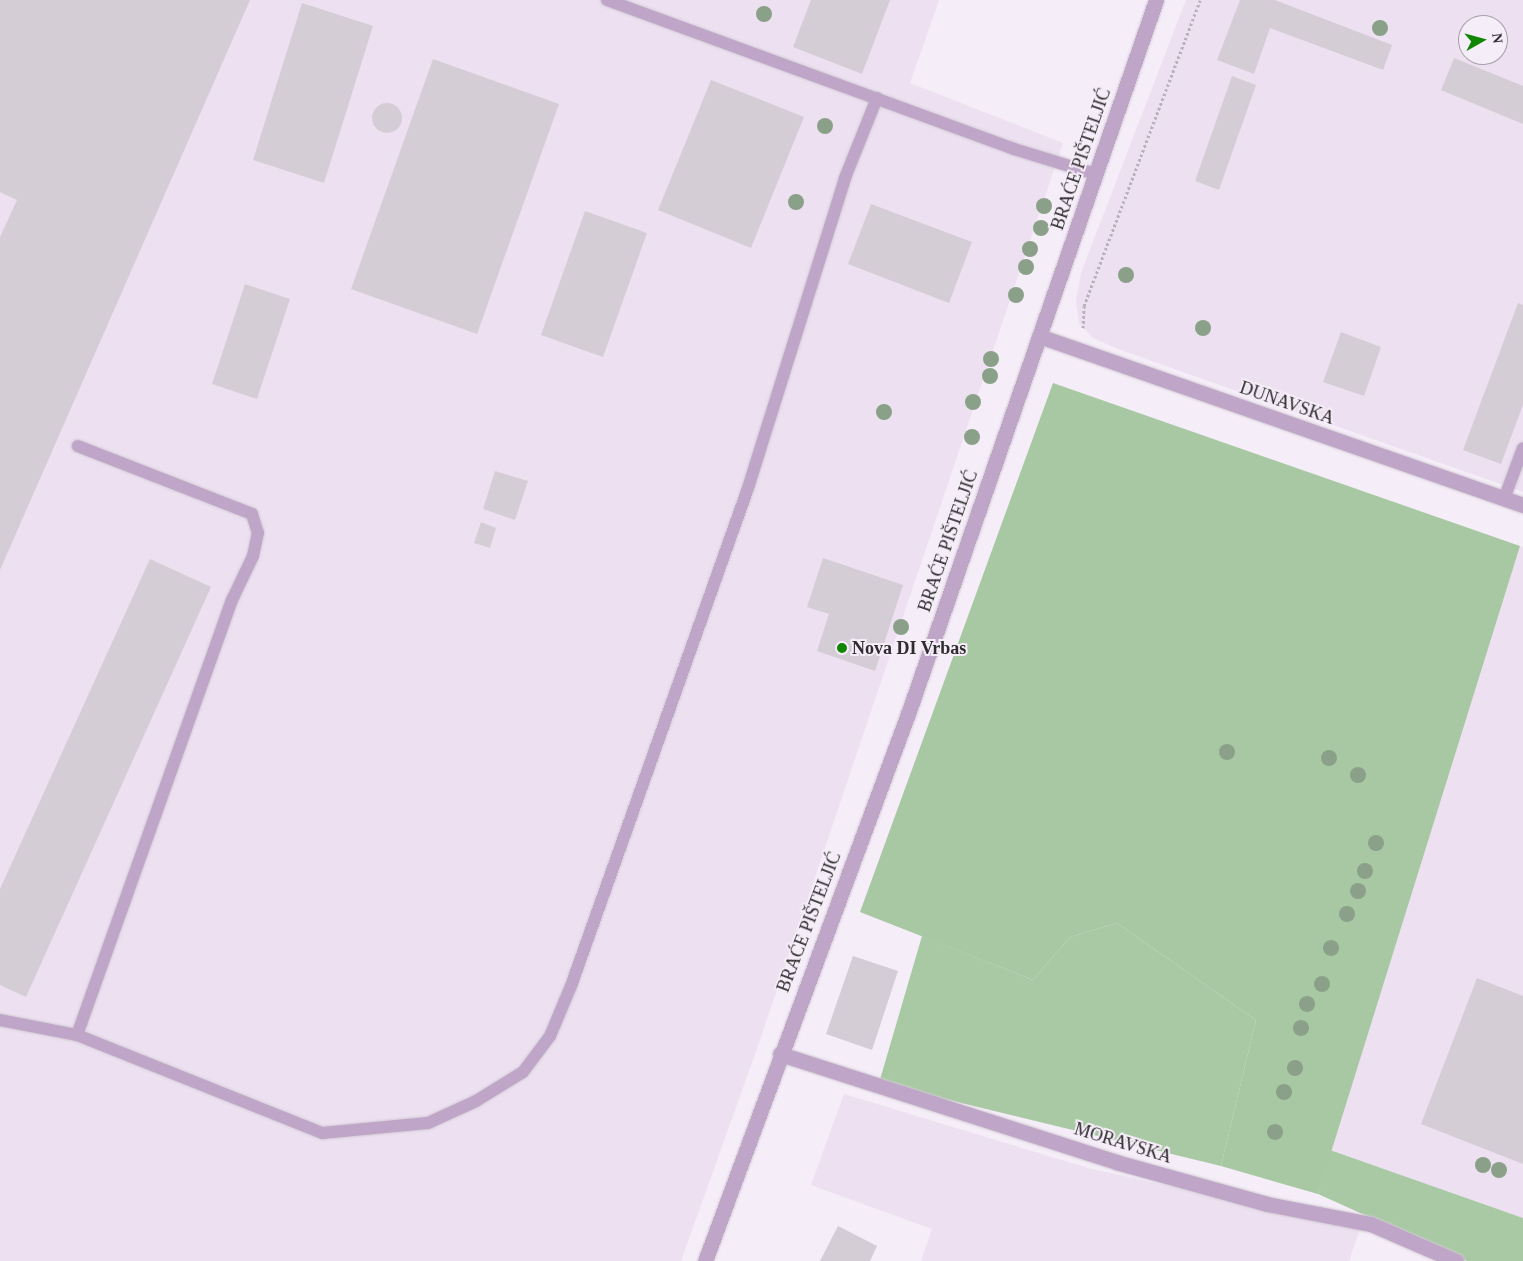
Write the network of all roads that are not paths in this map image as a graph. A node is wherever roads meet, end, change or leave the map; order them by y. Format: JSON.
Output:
{"nodes":[{"id":1,"x":607,"y":0,"type":"edge"},
{"id":2,"x":1156,"y":0,"type":"edge"},
{"id":3,"x":877,"y":98,"type":"junction"},
{"id":4,"x":1096,"y":174,"type":"junction"},
{"id":5,"x":1040,"y":336,"type":"junction"},
{"id":6,"x":78,"y":446,"type":"dead end"},
{"id":7,"x":1523,"y":448,"type":"edge"},
{"id":8,"x":1504,"y":499,"type":"junction"},
{"id":9,"x":1523,"y":505,"type":"edge"},
{"id":10,"x":0,"y":1020,"type":"edge"},
{"id":11,"x":77,"y":1035,"type":"junction"},
{"id":12,"x":780,"y":1054,"type":"junction"},
{"id":13,"x":704,"y":1261,"type":"edge"},
{"id":14,"x":1456,"y":1261,"type":"edge"}],
"edges":[{"from":1,"to":3,"type":"lane"},
{"from":2,"to":4,"type":"street","name":"BRAĆE PIŠTELJIĆ"},
{"from":3,"to":4,"type":"lane"},
{"from":3,"to":11,"type":"lane"},
{"from":4,"to":5,"type":"street","name":"BRAĆE PIŠTELJIĆ"},
{"from":5,"to":8,"type":"street","name":"DUNAVSKA"},
{"from":5,"to":12,"type":"street","name":"BRAĆE PIŠTELJIĆ"},
{"from":6,"to":11,"type":"lane"},
{"from":7,"to":8,"type":"lane"},
{"from":8,"to":9,"type":"street","name":"DUNAVSKA"},
{"from":10,"to":11,"type":"lane"},
{"from":12,"to":13,"type":"street","name":"BRAĆE PIŠTELJIĆ"},
{"from":12,"to":14,"type":"street","name":"MORAVSKA"}]}
